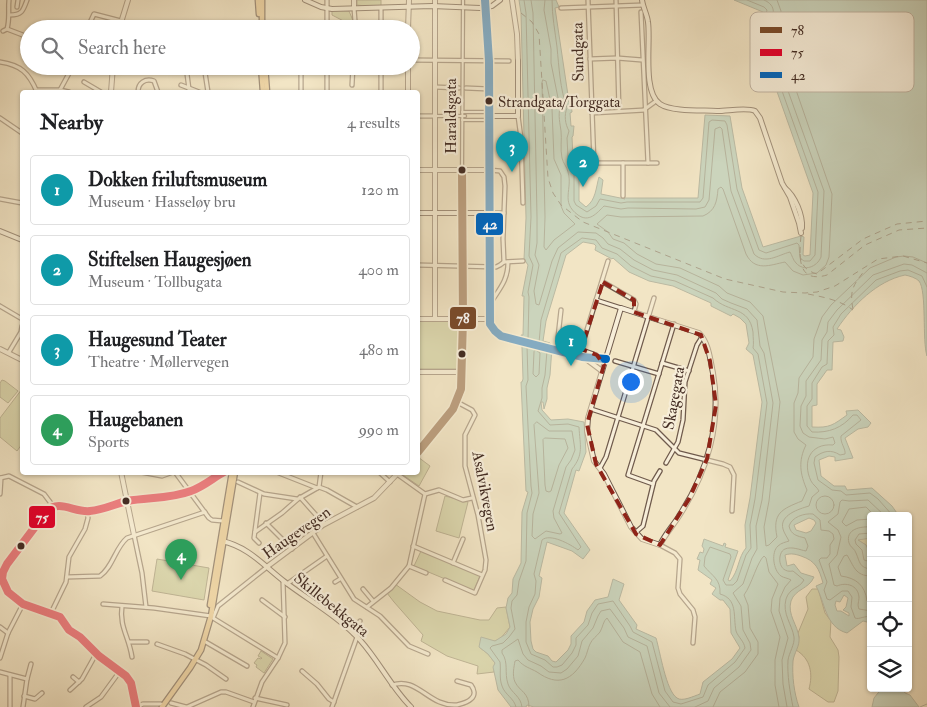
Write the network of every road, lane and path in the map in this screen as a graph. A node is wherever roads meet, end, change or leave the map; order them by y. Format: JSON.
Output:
{"nodes":[{"id":1,"x":9,"y":0,"type":"edge"},
{"id":2,"x":18,"y":0,"type":"edge"},
{"id":3,"x":27,"y":0,"type":"edge"},
{"id":4,"x":128,"y":0,"type":"edge"},
{"id":5,"x":258,"y":0,"type":"edge"},
{"id":6,"x":262,"y":0,"type":"edge"},
{"id":7,"x":305,"y":0,"type":"edge"},
{"id":8,"x":327,"y":0,"type":"edge"},
{"id":9,"x":354,"y":0,"type":"edge"},
{"id":10,"x":408,"y":0,"type":"edge"},
{"id":11,"x":435,"y":0,"type":"edge"},
{"id":12,"x":462,"y":0,"type":"edge"},
{"id":13,"x":484,"y":0,"type":"edge"},
{"id":14,"x":500,"y":0,"type":"edge"},
{"id":15,"x":588,"y":0,"type":"edge"},
{"id":16,"x":616,"y":0,"type":"edge"},
{"id":17,"x":513,"y":2,"type":"edge"},
{"id":18,"x":642,"y":2,"type":"edge"},
{"id":19,"x":435,"y":6,"type":"junction"},
{"id":20,"x":589,"y":6,"type":"junction"},
{"id":21,"x":616,"y":6,"type":"junction"},
{"id":22,"x":17,"y":7,"type":"dead end"},
{"id":23,"x":408,"y":7,"type":"junction"},
{"id":24,"x":487,"y":7,"type":"junction"},
{"id":25,"x":327,"y":8,"type":"junction"},
{"id":26,"x":354,"y":8,"type":"junction"},
{"id":27,"x":381,"y":8,"type":"junction"},
{"id":28,"x":561,"y":8,"type":"dead end"},
{"id":29,"x":641,"y":12,"type":"dead end"},
{"id":30,"x":10,"y":15,"type":"junction"},
{"id":31,"x":91,"y":20,"type":"edge"},
{"id":32,"x":114,"y":20,"type":"edge"},
{"id":33,"x":122,"y":20,"type":"edge"},
{"id":34,"x":260,"y":20,"type":"edge"},
{"id":35,"x":261,"y":20,"type":"edge"},
{"id":36,"x":327,"y":20,"type":"edge"},
{"id":37,"x":355,"y":20,"type":"edge"},
{"id":38,"x":381,"y":20,"type":"edge"},
{"id":39,"x":408,"y":20,"type":"edge"},
{"id":40,"x":7,"y":29,"type":"junction"},
{"id":41,"x":3,"y":31,"type":"dead end"},
{"id":42,"x":20,"y":33,"type":"edge"},
{"id":43,"x":617,"y":58,"type":"junction"},
{"id":44,"x":590,"y":59,"type":"junction"},
{"id":45,"x":420,"y":60,"type":"edge"},
{"id":46,"x":463,"y":60,"type":"junction"},
{"id":47,"x":642,"y":60,"type":"junction"},
{"id":48,"x":435,"y":61,"type":"junction"},
{"id":49,"x":489,"y":61,"type":"junction"},
{"id":50,"x":509,"y":61,"type":"dead end"},
{"id":51,"x":0,"y":62,"type":"edge"},
{"id":52,"x":20,"y":70,"type":"edge"},
{"id":53,"x":27,"y":75,"type":"edge"},
{"id":54,"x":68,"y":75,"type":"edge"},
{"id":55,"x":112,"y":75,"type":"edge"},
{"id":56,"x":187,"y":75,"type":"edge"},
{"id":57,"x":205,"y":75,"type":"edge"},
{"id":58,"x":263,"y":75,"type":"edge"},
{"id":59,"x":264,"y":75,"type":"edge"},
{"id":60,"x":301,"y":75,"type":"edge"},
{"id":61,"x":327,"y":75,"type":"edge"},
{"id":62,"x":353,"y":75,"type":"edge"},
{"id":63,"x":381,"y":75,"type":"edge"},
{"id":64,"x":408,"y":75,"type":"edge"},
{"id":65,"x":84,"y":82,"type":"dead end"},
{"id":66,"x":181,"y":85,"type":"dead end"},
{"id":67,"x":352,"y":85,"type":"dead end"},
{"id":68,"x":435,"y":88,"type":"junction"},
{"id":69,"x":463,"y":88,"type":"junction"},
{"id":70,"x":190,"y":89,"type":"junction"},
{"id":71,"x":489,"y":89,"type":"junction"},
{"id":72,"x":36,"y":90,"type":"edge"},
{"id":73,"x":60,"y":90,"type":"edge"},
{"id":74,"x":98,"y":90,"type":"edge"},
{"id":75,"x":111,"y":90,"type":"edge"},
{"id":76,"x":138,"y":90,"type":"edge"},
{"id":77,"x":158,"y":90,"type":"edge"},
{"id":78,"x":193,"y":90,"type":"edge"},
{"id":79,"x":207,"y":90,"type":"edge"},
{"id":80,"x":263,"y":90,"type":"edge"},
{"id":81,"x":267,"y":90,"type":"edge"},
{"id":82,"x":301,"y":90,"type":"edge"},
{"id":83,"x":327,"y":90,"type":"edge"},
{"id":84,"x":381,"y":90,"type":"edge"},
{"id":85,"x":408,"y":90,"type":"edge"},
{"id":86,"x":656,"y":101,"type":"junction"},
{"id":87,"x":645,"y":110,"type":"junction"},
{"id":88,"x":619,"y":111,"type":"junction"},
{"id":89,"x":462,"y":112,"type":"junction"},
{"id":90,"x":592,"y":113,"type":"junction"},
{"id":91,"x":420,"y":116,"type":"edge"},
{"id":92,"x":435,"y":116,"type":"junction"},
{"id":93,"x":464,"y":116,"type":"junction"},
{"id":94,"x":488,"y":116,"type":"junction"},
{"id":95,"x":518,"y":116,"type":"junction"},
{"id":96,"x":0,"y":118,"type":"edge"},
{"id":97,"x":462,"y":120,"type":"junction"},
{"id":98,"x":20,"y":132,"type":"edge"},
{"id":99,"x":623,"y":163,"type":"junction"},
{"id":100,"x":648,"y":163,"type":"junction"},
{"id":101,"x":657,"y":163,"type":"dead end"},
{"id":102,"x":420,"y":170,"type":"edge"},
{"id":103,"x":435,"y":170,"type":"junction"},
{"id":104,"x":462,"y":170,"type":"junction"},
{"id":105,"x":489,"y":170,"type":"junction"},
{"id":106,"x":623,"y":196,"type":"dead end"},
{"id":107,"x":0,"y":199,"type":"edge"},
{"id":108,"x":20,"y":203,"type":"edge"},
{"id":109,"x":522,"y":203,"type":"dead end"},
{"id":110,"x":420,"y":213,"type":"edge"},
{"id":111,"x":435,"y":213,"type":"junction"},
{"id":112,"x":462,"y":213,"type":"junction"},
{"id":113,"x":489,"y":213,"type":"junction"},
{"id":114,"x":504,"y":214,"type":"junction"},
{"id":115,"x":0,"y":231,"type":"edge"},
{"id":116,"x":801,"y":235,"type":"dead end"},
{"id":117,"x":20,"y":239,"type":"edge"},
{"id":118,"x":523,"y":260,"type":"dead end"},
{"id":119,"x":608,"y":261,"type":"dead end"},
{"id":120,"x":506,"y":262,"type":"junction"},
{"id":121,"x":420,"y":265,"type":"edge"},
{"id":122,"x":435,"y":265,"type":"junction"},
{"id":123,"x":462,"y":266,"type":"junction"},
{"id":124,"x":490,"y":266,"type":"junction"},
{"id":125,"x":603,"y":282,"type":"junction"},
{"id":126,"x":654,"y":298,"type":"dead end"},
{"id":127,"x":596,"y":300,"type":"junction"},
{"id":128,"x":490,"y":304,"type":"junction"},
{"id":129,"x":0,"y":306,"type":"edge"},
{"id":130,"x":621,"y":308,"type":"junction"},
{"id":131,"x":561,"y":310,"type":"dead end"},
{"id":132,"x":634,"y":312,"type":"junction"},
{"id":133,"x":648,"y":316,"type":"junction"},
{"id":134,"x":20,"y":318,"type":"edge"},
{"id":135,"x":463,"y":318,"type":"junction"},
{"id":136,"x":420,"y":319,"type":"edge"},
{"id":137,"x":435,"y":319,"type":"junction"},
{"id":138,"x":490,"y":319,"type":"junction"},
{"id":139,"x":674,"y":324,"type":"junction"},
{"id":140,"x":20,"y":334,"type":"edge"},
{"id":141,"x":702,"y":337,"type":"junction"},
{"id":142,"x":582,"y":346,"type":"junction"},
{"id":143,"x":0,"y":349,"type":"edge"},
{"id":144,"x":9,"y":352,"type":"junction"},
{"id":145,"x":582,"y":357,"type":"junction"},
{"id":146,"x":600,"y":358,"type":"junction"},
{"id":147,"x":20,"y":359,"type":"edge"},
{"id":148,"x":606,"y":359,"type":"junction"},
{"id":149,"x":614,"y":361,"type":"dead end"},
{"id":150,"x":662,"y":363,"type":"junction"},
{"id":151,"x":633,"y":367,"type":"junction"},
{"id":152,"x":689,"y":371,"type":"junction"},
{"id":153,"x":420,"y":372,"type":"edge"},
{"id":154,"x":462,"y":372,"type":"junction"},
{"id":155,"x":602,"y":372,"type":"junction"},
{"id":156,"x":659,"y":374,"type":"junction"},
{"id":157,"x":457,"y":402,"type":"junction"},
{"id":158,"x":590,"y":409,"type":"junction"},
{"id":159,"x":617,"y":418,"type":"junction"},
{"id":160,"x":644,"y":426,"type":"junction"},
{"id":161,"x":675,"y":449,"type":"junction"},
{"id":162,"x":420,"y":450,"type":"edge"},
{"id":163,"x":707,"y":459,"type":"junction"},
{"id":164,"x":666,"y":463,"type":"dead end"},
{"id":165,"x":600,"y":468,"type":"junction"},
{"id":166,"x":660,"y":471,"type":"dead end"},
{"id":167,"x":122,"y":475,"type":"edge"},
{"id":168,"x":176,"y":475,"type":"edge"},
{"id":169,"x":219,"y":475,"type":"edge"},
{"id":170,"x":233,"y":475,"type":"edge"},
{"id":171,"x":233,"y":475,"type":"edge"},
{"id":172,"x":284,"y":475,"type":"edge"},
{"id":173,"x":320,"y":475,"type":"edge"},
{"id":174,"x":382,"y":475,"type":"edge"},
{"id":175,"x":397,"y":475,"type":"edge"},
{"id":176,"x":399,"y":475,"type":"edge"},
{"id":177,"x":0,"y":478,"type":"edge"},
{"id":178,"x":238,"y":482,"type":"dead end"},
{"id":179,"x":390,"y":482,"type":"junction"},
{"id":180,"x":653,"y":484,"type":"junction"},
{"id":181,"x":318,"y":488,"type":"junction"},
{"id":182,"x":190,"y":492,"type":"junction"},
{"id":183,"x":260,"y":492,"type":"junction"},
{"id":184,"x":0,"y":494,"type":"edge"},
{"id":185,"x":425,"y":494,"type":"junction"},
{"id":186,"x":299,"y":498,"type":"junction"},
{"id":187,"x":472,"y":498,"type":"junction"},
{"id":188,"x":128,"y":501,"type":"junction"},
{"id":189,"x":53,"y":506,"type":"junction"},
{"id":190,"x":357,"y":507,"type":"junction"},
{"id":191,"x":732,"y":511,"type":"dead end"},
{"id":192,"x":87,"y":512,"type":"junction"},
{"id":193,"x":205,"y":512,"type":"junction"},
{"id":194,"x":223,"y":521,"type":"junction"},
{"id":195,"x":266,"y":524,"type":"junction"},
{"id":196,"x":324,"y":524,"type":"junction"},
{"id":197,"x":255,"y":532,"type":"junction"},
{"id":198,"x":313,"y":533,"type":"junction"},
{"id":199,"x":635,"y":533,"type":"junction"},
{"id":200,"x":134,"y":535,"type":"junction"},
{"id":201,"x":463,"y":539,"type":"dead end"},
{"id":202,"x":222,"y":540,"type":"junction"},
{"id":203,"x":259,"y":543,"type":"dead end"},
{"id":204,"x":660,"y":545,"type":"junction"},
{"id":205,"x":413,"y":546,"type":"junction"},
{"id":206,"x":292,"y":549,"type":"junction"},
{"id":207,"x":327,"y":556,"type":"junction"},
{"id":208,"x":453,"y":563,"type":"junction"},
{"id":209,"x":268,"y":566,"type":"junction"},
{"id":210,"x":409,"y":566,"type":"junction"},
{"id":211,"x":426,"y":573,"type":"dead end"},
{"id":212,"x":482,"y":575,"type":"junction"},
{"id":213,"x":67,"y":577,"type":"junction"},
{"id":214,"x":1,"y":579,"type":"edge"},
{"id":215,"x":340,"y":579,"type":"junction"},
{"id":216,"x":445,"y":580,"type":"dead end"},
{"id":217,"x":335,"y":582,"type":"dead end"},
{"id":218,"x":286,"y":583,"type":"junction"},
{"id":219,"x":363,"y":589,"type":"dead end"},
{"id":220,"x":284,"y":592,"type":"junction"},
{"id":221,"x":262,"y":600,"type":"dead end"},
{"id":222,"x":373,"y":601,"type":"junction"},
{"id":223,"x":24,"y":604,"type":"junction"},
{"id":224,"x":103,"y":604,"type":"dead end"},
{"id":225,"x":122,"y":606,"type":"junction"},
{"id":226,"x":146,"y":607,"type":"junction"},
{"id":227,"x":367,"y":607,"type":"junction"},
{"id":228,"x":51,"y":613,"type":"junction"},
{"id":229,"x":210,"y":616,"type":"junction"},
{"id":230,"x":285,"y":617,"type":"junction"},
{"id":231,"x":360,"y":621,"type":"dead end"},
{"id":232,"x":0,"y":627,"type":"edge"},
{"id":233,"x":8,"y":633,"type":"junction"},
{"id":234,"x":355,"y":635,"type":"junction"},
{"id":235,"x":204,"y":641,"type":"junction"},
{"id":236,"x":129,"y":642,"type":"junction"},
{"id":237,"x":147,"y":642,"type":"dead end"},
{"id":238,"x":694,"y":643,"type":"dead end"},
{"id":239,"x":158,"y":644,"type":"dead end"},
{"id":240,"x":96,"y":654,"type":"junction"},
{"id":241,"x":428,"y":654,"type":"dead end"},
{"id":242,"x":132,"y":657,"type":"dead end"},
{"id":243,"x":197,"y":657,"type":"junction"},
{"id":244,"x":0,"y":658,"type":"edge"},
{"id":245,"x":278,"y":658,"type":"junction"},
{"id":246,"x":31,"y":664,"type":"dead end"},
{"id":247,"x":247,"y":666,"type":"dead end"},
{"id":248,"x":120,"y":671,"type":"junction"},
{"id":249,"x":302,"y":671,"type":"dead end"},
{"id":250,"x":0,"y":672,"type":"edge"},
{"id":251,"x":10,"y":675,"type":"junction"},
{"id":252,"x":74,"y":677,"type":"dead end"},
{"id":253,"x":26,"y":679,"type":"junction"},
{"id":254,"x":226,"y":679,"type":"dead end"},
{"id":255,"x":456,"y":681,"type":"dead end"},
{"id":256,"x":79,"y":682,"type":"junction"},
{"id":257,"x":392,"y":685,"type":"junction"},
{"id":258,"x":70,"y":690,"type":"dead end"},
{"id":259,"x":42,"y":693,"type":"dead end"},
{"id":260,"x":24,"y":696,"type":"junction"},
{"id":261,"x":255,"y":698,"type":"junction"},
{"id":262,"x":334,"y":702,"type":"junction"},
{"id":263,"x":171,"y":703,"type":"dead end"},
{"id":264,"x":253,"y":705,"type":"edge"},
{"id":265,"x":287,"y":705,"type":"dead end"},
{"id":266,"x":162,"y":706,"type":"edge"},
{"id":267,"x":10,"y":707,"type":"edge"},
{"id":268,"x":23,"y":707,"type":"edge"},
{"id":269,"x":86,"y":707,"type":"edge"},
{"id":270,"x":136,"y":707,"type":"edge"},
{"id":271,"x":187,"y":707,"type":"edge"},
{"id":272,"x":332,"y":707,"type":"edge"},
{"id":273,"x":411,"y":707,"type":"edge"}],
"edges":[{"from":1,"to":30,"type":"street"},
{"from":2,"to":22,"type":"street"},
{"from":3,"to":30,"type":"street"},
{"from":4,"to":33,"type":"street"},
{"from":5,"to":34,"type":"main road"},
{"from":6,"to":35,"type":"main road"},
{"from":7,"to":25,"type":"street"},
{"from":8,"to":25,"type":"street"},
{"from":9,"to":26,"type":"street"},
{"from":10,"to":23,"type":"street"},
{"from":11,"to":19,"type":"street"},
{"from":12,"to":46,"type":"street","name":"Haraldsgata"},
{"from":13,"to":24,"type":"street"},
{"from":14,"to":24,"type":"street"},
{"from":15,"to":20,"type":"street","name":"Sundgata"},
{"from":16,"to":21,"type":"street"},
{"from":17,"to":95,"type":"street"},
{"from":18,"to":21,"type":"street"},
{"from":18,"to":86,"type":"street"},
{"from":19,"to":23,"type":"street"},
{"from":19,"to":24,"type":"street"},
{"from":19,"to":48,"type":"street"},
{"from":20,"to":21,"type":"street"},
{"from":20,"to":28,"type":"street"},
{"from":20,"to":44,"type":"street","name":"Sundgata"},
{"from":21,"to":43,"type":"street"},
{"from":23,"to":27,"type":"street"},
{"from":23,"to":39,"type":"street"},
{"from":24,"to":49,"type":"street"},
{"from":25,"to":26,"type":"street"},
{"from":25,"to":36,"type":"street"},
{"from":26,"to":27,"type":"street"},
{"from":26,"to":37,"type":"street"},
{"from":27,"to":38,"type":"street"},
{"from":29,"to":47,"type":"street"},
{"from":30,"to":40,"type":"street"},
{"from":31,"to":32,"type":"street"},
{"from":40,"to":41,"type":"street"},
{"from":40,"to":42,"type":"street"},
{"from":43,"to":44,"type":"street"},
{"from":43,"to":47,"type":"street"},
{"from":43,"to":88,"type":"street"},
{"from":44,"to":90,"type":"street","name":"Sundgata"},
{"from":45,"to":48,"type":"street"},
{"from":46,"to":48,"type":"street"},
{"from":46,"to":49,"type":"street"},
{"from":46,"to":69,"type":"street","name":"Haraldsgata"},
{"from":47,"to":87,"type":"street"},
{"from":48,"to":68,"type":"street"},
{"from":49,"to":50,"type":"street"},
{"from":49,"to":71,"type":"street"},
{"from":51,"to":52,"type":"street"},
{"from":53,"to":72,"type":"street"},
{"from":54,"to":73,"type":"street"},
{"from":55,"to":75,"type":"street"},
{"from":56,"to":70,"type":"street"},
{"from":57,"to":79,"type":"street"},
{"from":58,"to":80,"type":"main road"},
{"from":59,"to":81,"type":"main road"},
{"from":60,"to":82,"type":"street"},
{"from":61,"to":83,"type":"street"},
{"from":62,"to":67,"type":"street"},
{"from":63,"to":84,"type":"street"},
{"from":64,"to":85,"type":"street"},
{"from":65,"to":74,"type":"street"},
{"from":66,"to":70,"type":"street"},
{"from":68,"to":69,"type":"street"},
{"from":68,"to":92,"type":"street"},
{"from":69,"to":71,"type":"street"},
{"from":69,"to":89,"type":"street","name":"Haraldsgata"},
{"from":70,"to":78,"type":"street"},
{"from":71,"to":94,"type":"street"},
{"from":76,"to":77,"type":"street"},
{"from":86,"to":87,"type":"street"},
{"from":86,"to":116,"type":"street"},
{"from":87,"to":88,"type":"street"},
{"from":87,"to":100,"type":"street"},
{"from":88,"to":90,"type":"street"},
{"from":89,"to":93,"type":"street","name":"Haraldsgata"},
{"from":89,"to":94,"type":"street"},
{"from":90,"to":99,"type":"street","name":"Sundgata"},
{"from":91,"to":92,"type":"street"},
{"from":92,"to":93,"type":"street"},
{"from":92,"to":103,"type":"street"},
{"from":93,"to":97,"type":"street","name":"Haraldsgata"},
{"from":94,"to":95,"type":"street"},
{"from":94,"to":97,"type":"street"},
{"from":94,"to":105,"type":"street"},
{"from":95,"to":109,"type":"street"},
{"from":96,"to":98,"type":"street"},
{"from":97,"to":104,"type":"street","name":"Haraldsgata"},
{"from":99,"to":100,"type":"street"},
{"from":99,"to":106,"type":"street"},
{"from":100,"to":101,"type":"street"},
{"from":102,"to":103,"type":"street"},
{"from":103,"to":104,"type":"street"},
{"from":103,"to":111,"type":"street"},
{"from":104,"to":105,"type":"street"},
{"from":104,"to":112,"type":"street","name":"Haraldsgata"},
{"from":105,"to":113,"type":"street"},
{"from":105,"to":114,"type":"street"},
{"from":107,"to":108,"type":"street"},
{"from":110,"to":111,"type":"street"},
{"from":111,"to":112,"type":"street"},
{"from":111,"to":122,"type":"street"},
{"from":112,"to":113,"type":"street"},
{"from":112,"to":123,"type":"street","name":"Haraldsgata"},
{"from":113,"to":114,"type":"street"},
{"from":113,"to":124,"type":"street"},
{"from":114,"to":120,"type":"street"},
{"from":115,"to":117,"type":"street"},
{"from":118,"to":120,"type":"street"},
{"from":119,"to":125,"type":"street"},
{"from":120,"to":124,"type":"street"},
{"from":120,"to":128,"type":"street"},
{"from":121,"to":122,"type":"street"},
{"from":122,"to":123,"type":"street"},
{"from":122,"to":137,"type":"street"},
{"from":123,"to":124,"type":"street"},
{"from":123,"to":135,"type":"street","name":"Haraldsgata"},
{"from":124,"to":128,"type":"street"},
{"from":125,"to":127,"type":"street"},
{"from":125,"to":132,"type":"street"},
{"from":126,"to":133,"type":"street"},
{"from":127,"to":130,"type":"street"},
{"from":127,"to":142,"type":"street"},
{"from":128,"to":138,"type":"street"},
{"from":129,"to":134,"type":"street"},
{"from":130,"to":132,"type":"street"},
{"from":130,"to":148,"type":"street"},
{"from":131,"to":142,"type":"street"},
{"from":132,"to":133,"type":"street"},
{"from":133,"to":139,"type":"street"},
{"from":133,"to":151,"type":"street"},
{"from":135,"to":137,"type":"street"},
{"from":135,"to":138,"type":"street"},
{"from":135,"to":154,"type":"street","name":"Haraldsgata"},
{"from":136,"to":137,"type":"street"},
{"from":138,"to":145,"type":"street"},
{"from":139,"to":141,"type":"street"},
{"from":139,"to":150,"type":"street"},
{"from":140,"to":144,"type":"street"},
{"from":141,"to":152,"type":"street","name":"Skagegata"},
{"from":141,"to":163,"type":"street"},
{"from":142,"to":146,"type":"street"},
{"from":143,"to":144,"type":"street"},
{"from":144,"to":147,"type":"street"},
{"from":145,"to":146,"type":"street"},
{"from":145,"to":155,"type":"street"},
{"from":146,"to":148,"type":"street"},
{"from":148,"to":155,"type":"street"},
{"from":149,"to":151,"type":"street"},
{"from":150,"to":152,"type":"street"},
{"from":150,"to":156,"type":"street"},
{"from":151,"to":156,"type":"street"},
{"from":151,"to":159,"type":"street"},
{"from":152,"to":161,"type":"street","name":"Skagegata"},
{"from":153,"to":154,"type":"street"},
{"from":154,"to":157,"type":"street"},
{"from":155,"to":158,"type":"street"},
{"from":156,"to":160,"type":"street"},
{"from":157,"to":162,"type":"street"},
{"from":157,"to":187,"type":"street","name":"Asalvikvegen"},
{"from":158,"to":159,"type":"street"},
{"from":158,"to":165,"type":"street"},
{"from":159,"to":160,"type":"street"},
{"from":159,"to":165,"type":"street"},
{"from":160,"to":161,"type":"street"},
{"from":160,"to":180,"type":"street"},
{"from":161,"to":163,"type":"street"},
{"from":161,"to":164,"type":"street","name":"Skagegata"},
{"from":163,"to":191,"type":"street"},
{"from":163,"to":204,"type":"street"},
{"from":165,"to":199,"type":"street"},
{"from":166,"to":180,"type":"street"},
{"from":167,"to":188,"type":"street"},
{"from":168,"to":182,"type":"street"},
{"from":169,"to":182,"type":"street"},
{"from":170,"to":194,"type":"main road"},
{"from":171,"to":202,"type":"main road"},
{"from":172,"to":181,"type":"street"},
{"from":173,"to":181,"type":"street"},
{"from":174,"to":179,"type":"street"},
{"from":175,"to":179,"type":"street","name":"Haugevegen"},
{"from":176,"to":185,"type":"street"},
{"from":177,"to":184,"type":"street"},
{"from":177,"to":189,"type":"street"},
{"from":178,"to":183,"type":"street"},
{"from":179,"to":190,"type":"street","name":"Haugevegen"},
{"from":180,"to":199,"type":"street"},
{"from":181,"to":186,"type":"street"},
{"from":181,"to":190,"type":"street"},
{"from":182,"to":188,"type":"street"},
{"from":182,"to":193,"type":"street"},
{"from":183,"to":186,"type":"street"},
{"from":183,"to":197,"type":"street"},
{"from":185,"to":187,"type":"street"},
{"from":185,"to":205,"type":"street"},
{"from":186,"to":195,"type":"street"},
{"from":186,"to":196,"type":"street"},
{"from":187,"to":212,"type":"street","name":"Asalvikvegen"},
{"from":188,"to":192,"type":"street"},
{"from":188,"to":200,"type":"street"},
{"from":189,"to":192,"type":"street"},
{"from":189,"to":214,"type":"street"},
{"from":190,"to":196,"type":"street","name":"Haugevegen"},
{"from":192,"to":213,"type":"street"},
{"from":193,"to":194,"type":"street"},
{"from":193,"to":200,"type":"street"},
{"from":194,"to":202,"type":"main road"},
{"from":195,"to":197,"type":"street"},
{"from":195,"to":206,"type":"street"},
{"from":196,"to":198,"type":"street","name":"Haugevegen"},
{"from":197,"to":203,"type":"street"},
{"from":198,"to":206,"type":"street","name":"Haugevegen"},
{"from":198,"to":207,"type":"street"},
{"from":199,"to":204,"type":"street"},
{"from":200,"to":213,"type":"street"},
{"from":200,"to":226,"type":"street"},
{"from":201,"to":208,"type":"street"},
{"from":202,"to":209,"type":"street","name":"Skillebekkgata"},
{"from":202,"to":229,"type":"main road"},
{"from":204,"to":238,"type":"street"},
{"from":205,"to":208,"type":"street"},
{"from":205,"to":210,"type":"street"},
{"from":206,"to":209,"type":"street","name":"Haugevegen"},
{"from":207,"to":215,"type":"street"},
{"from":207,"to":218,"type":"street"},
{"from":208,"to":212,"type":"street"},
{"from":209,"to":218,"type":"street","name":"Skillebekkgata"},
{"from":209,"to":229,"type":"street","name":"Haugevegen"},
{"from":210,"to":211,"type":"street"},
{"from":210,"to":222,"type":"street"},
{"from":212,"to":216,"type":"street","name":"Asalvikvegen"},
{"from":213,"to":228,"type":"street"},
{"from":214,"to":223,"type":"street"},
{"from":215,"to":217,"type":"street"},
{"from":215,"to":227,"type":"street"},
{"from":218,"to":220,"type":"street"},
{"from":218,"to":220,"type":"street"},
{"from":218,"to":234,"type":"street","name":"Skillebekkgata"},
{"from":219,"to":222,"type":"street"},
{"from":220,"to":230,"type":"street"},
{"from":221,"to":230,"type":"street"},
{"from":222,"to":227,"type":"street"},
{"from":223,"to":228,"type":"street"},
{"from":223,"to":233,"type":"street"},
{"from":224,"to":225,"type":"street"},
{"from":225,"to":226,"type":"street"},
{"from":225,"to":236,"type":"street"},
{"from":226,"to":229,"type":"street"},
{"from":227,"to":241,"type":"street"},
{"from":228,"to":240,"type":"street"},
{"from":229,"to":235,"type":"main road"},
{"from":229,"to":243,"type":"main road"},
{"from":229,"to":245,"type":"street"},
{"from":230,"to":245,"type":"street"},
{"from":231,"to":234,"type":"street"},
{"from":232,"to":233,"type":"street"},
{"from":233,"to":244,"type":"street"},
{"from":234,"to":257,"type":"street","name":"Skillebekkgata"},
{"from":234,"to":262,"type":"street"},
{"from":235,"to":243,"type":"main road"},
{"from":235,"to":247,"type":"street"},
{"from":236,"to":237,"type":"street"},
{"from":236,"to":242,"type":"street"},
{"from":239,"to":243,"type":"street"},
{"from":240,"to":248,"type":"street"},
{"from":240,"to":256,"type":"street"},
{"from":243,"to":254,"type":"street"},
{"from":243,"to":266,"type":"main road"},
{"from":245,"to":261,"type":"street"},
{"from":246,"to":253,"type":"street"},
{"from":248,"to":269,"type":"street"},
{"from":248,"to":270,"type":"street"},
{"from":249,"to":262,"type":"street"},
{"from":250,"to":251,"type":"street"},
{"from":251,"to":253,"type":"street"},
{"from":251,"to":267,"type":"street"},
{"from":252,"to":256,"type":"street"},
{"from":253,"to":260,"type":"street"},
{"from":255,"to":257,"type":"street"},
{"from":256,"to":258,"type":"street"},
{"from":257,"to":273,"type":"street","name":"Skillebekkgata"},
{"from":259,"to":260,"type":"street"},
{"from":260,"to":268,"type":"street"},
{"from":261,"to":264,"type":"street"},
{"from":261,"to":265,"type":"street"},
{"from":262,"to":272,"type":"street"},
{"from":263,"to":271,"type":"street"},
{"from":264,"to":271,"type":"street"},
{"from":266,"to":270,"type":"street"}]}
